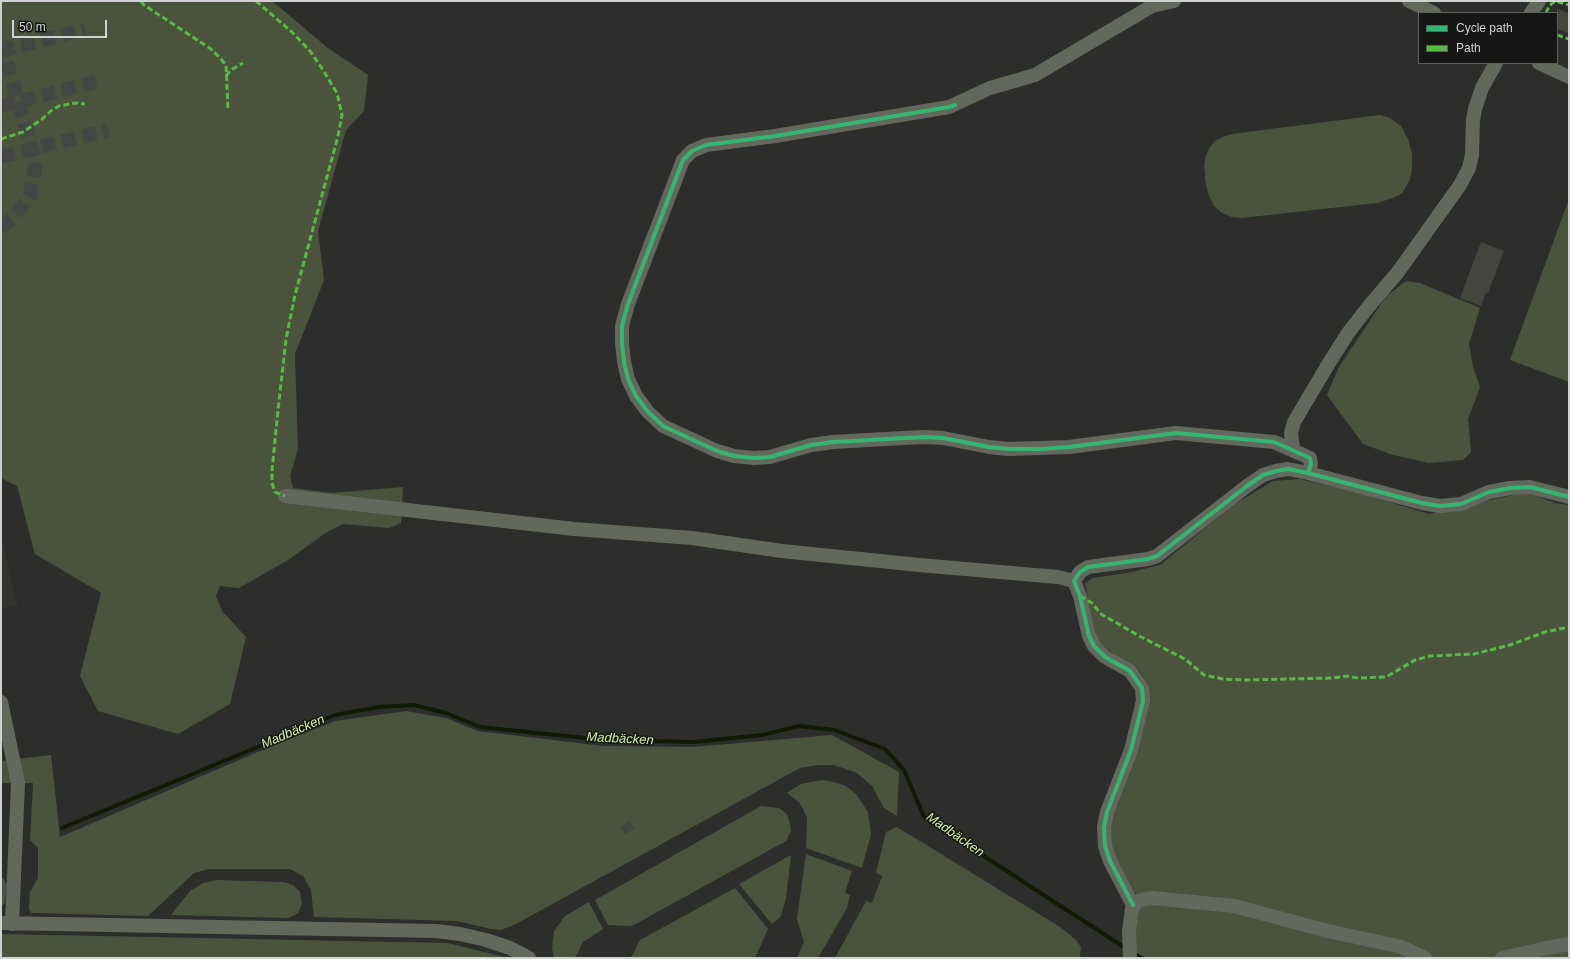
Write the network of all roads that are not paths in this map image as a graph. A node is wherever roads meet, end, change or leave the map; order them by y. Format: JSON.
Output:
{"nodes":[{"id":1,"x":1174,"y":1,"type":"edge"},
{"id":2,"x":1409,"y":1,"type":"edge"},
{"id":3,"x":1539,"y":1,"type":"edge"},
{"id":4,"x":1432,"y":12,"type":"edge"},
{"id":5,"x":1532,"y":12,"type":"edge"},
{"id":6,"x":1495,"y":64,"type":"edge"},
{"id":7,"x":1541,"y":64,"type":"edge"},
{"id":8,"x":1569,"y":77,"type":"edge"},
{"id":9,"x":1294,"y":451,"type":"junction"},
{"id":10,"x":1308,"y":473,"type":"junction"},
{"id":11,"x":285,"y":496,"type":"dead end"},
{"id":12,"x":1569,"y":497,"type":"edge"},
{"id":13,"x":1074,"y":581,"type":"junction"},
{"id":14,"x":1,"y":702,"type":"edge"},
{"id":15,"x":1133,"y":905,"type":"junction"},
{"id":16,"x":6,"y":923,"type":"edge"},
{"id":17,"x":1569,"y":944,"type":"edge"},
{"id":18,"x":529,"y":958,"type":"edge"},
{"id":19,"x":1130,"y":958,"type":"edge"},
{"id":20,"x":1425,"y":958,"type":"edge"},
{"id":21,"x":1502,"y":958,"type":"edge"}],
"edges":[{"from":1,"to":9,"type":"street"},
{"from":2,"to":4,"type":"street"},
{"from":3,"to":5,"type":"street"},
{"from":6,"to":9,"type":"street"},
{"from":7,"to":8,"type":"street"},
{"from":9,"to":10,"type":"street"},
{"from":10,"to":12,"type":"street"},
{"from":10,"to":13,"type":"street"},
{"from":11,"to":13,"type":"street"},
{"from":13,"to":15,"type":"street"},
{"from":14,"to":16,"type":"street"},
{"from":15,"to":19,"type":"street"},
{"from":15,"to":20,"type":"street"},
{"from":16,"to":18,"type":"street"},
{"from":17,"to":21,"type":"street"}]}
